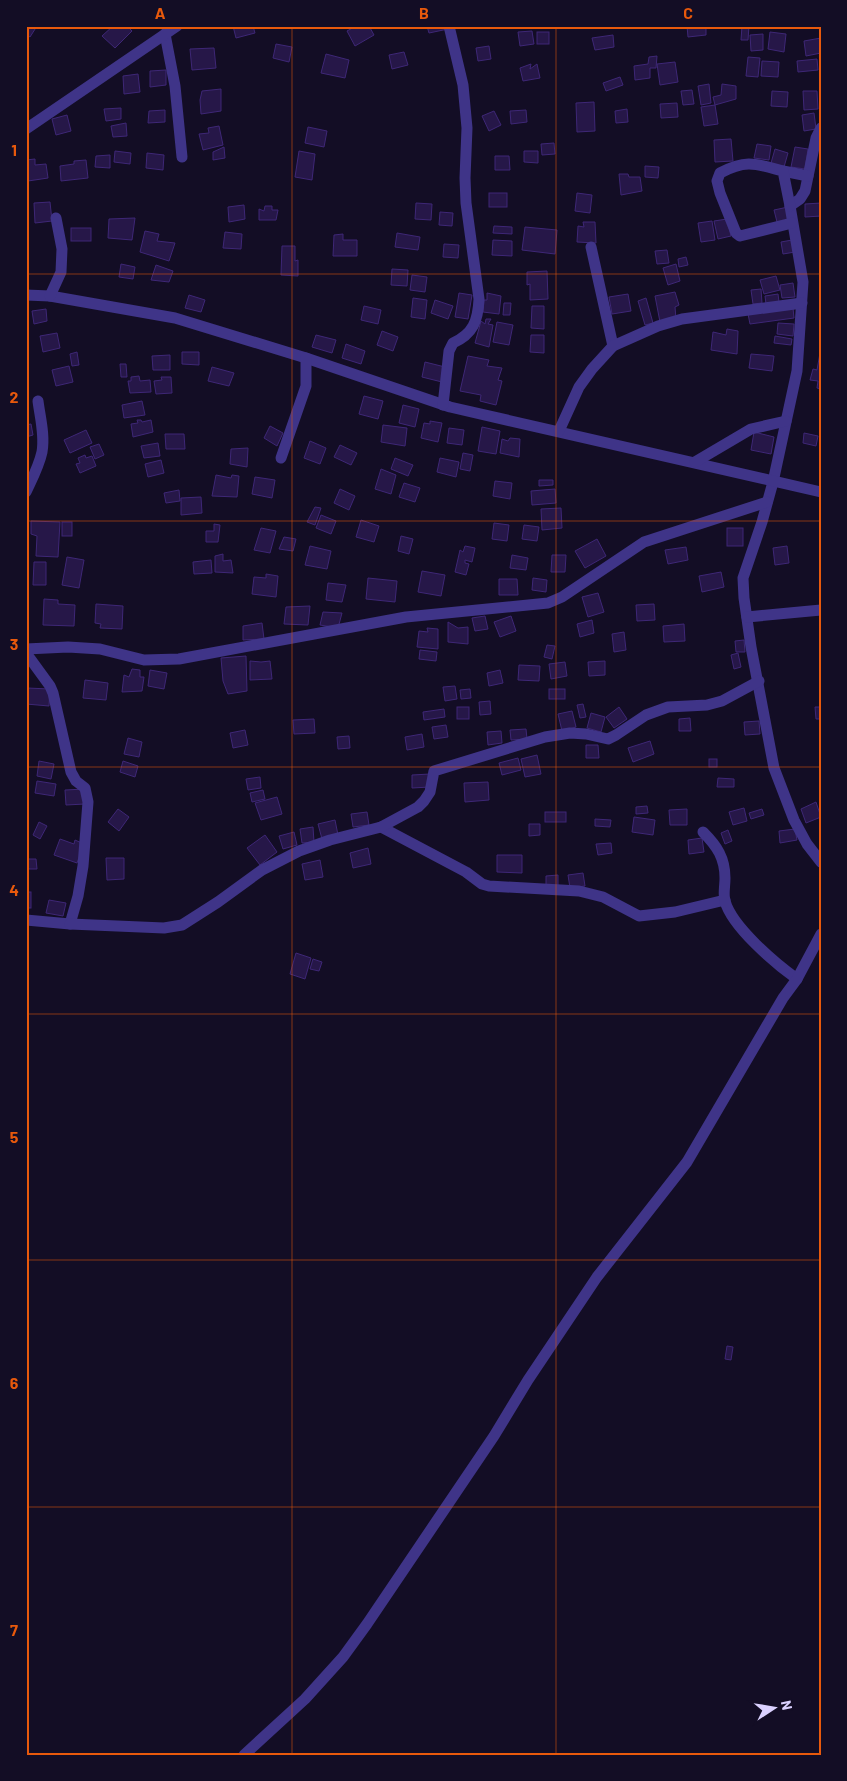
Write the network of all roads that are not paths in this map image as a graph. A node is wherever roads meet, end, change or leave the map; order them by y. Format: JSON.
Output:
{"nodes":[{"id":1,"x":177,"y":26,"type":"edge"},
{"id":2,"x":449,"y":26,"type":"edge"},
{"id":3,"x":165,"y":34,"type":"junction"},
{"id":4,"x":821,"y":128,"type":"edge"},
{"id":5,"x":26,"y":129,"type":"edge"},
{"id":6,"x":182,"y":157,"type":"dead end"},
{"id":7,"x":783,"y":171,"type":"junction"},
{"id":8,"x":808,"y":176,"type":"junction"},
{"id":9,"x":790,"y":206,"type":"junction"},
{"id":10,"x":56,"y":218,"type":"dead end"},
{"id":11,"x":792,"y":223,"type":"junction"},
{"id":12,"x":591,"y":247,"type":"dead end"},
{"id":13,"x":26,"y":295,"type":"edge"},
{"id":14,"x":50,"y":296,"type":"junction"},
{"id":15,"x":802,"y":303,"type":"junction"},
{"id":16,"x":613,"y":346,"type":"junction"},
{"id":17,"x":306,"y":358,"type":"junction"},
{"id":18,"x":38,"y":401,"type":"dead end"},
{"id":19,"x":443,"y":405,"type":"junction"},
{"id":20,"x":786,"y":421,"type":"junction"},
{"id":21,"x":558,"y":431,"type":"junction"},
{"id":22,"x":281,"y":458,"type":"dead end"},
{"id":23,"x":695,"y":462,"type":"junction"},
{"id":24,"x":773,"y":482,"type":"junction"},
{"id":25,"x":26,"y":492,"type":"edge"},
{"id":26,"x":821,"y":492,"type":"edge"},
{"id":27,"x":767,"y":502,"type":"junction"},
{"id":28,"x":821,"y":610,"type":"edge"},
{"id":29,"x":747,"y":618,"type":"junction"},
{"id":30,"x":26,"y":650,"type":"edge"},
{"id":31,"x":26,"y":653,"type":"edge"},
{"id":32,"x":759,"y":681,"type":"junction"},
{"id":33,"x":381,"y":827,"type":"junction"},
{"id":34,"x":703,"y":832,"type":"dead end"},
{"id":35,"x":821,"y":862,"type":"edge"},
{"id":36,"x":725,"y":900,"type":"junction"},
{"id":37,"x":26,"y":920,"type":"edge"},
{"id":38,"x":70,"y":924,"type":"junction"},
{"id":39,"x":821,"y":934,"type":"edge"},
{"id":40,"x":798,"y":979,"type":"junction"},
{"id":41,"x":244,"y":1755,"type":"edge"}],
"edges":[{"from":1,"to":3,"type":"street"},
{"from":2,"to":19,"type":"street"},
{"from":3,"to":5,"type":"street"},
{"from":3,"to":6,"type":"street"},
{"from":4,"to":8,"type":"street"},
{"from":7,"to":8,"type":"street"},
{"from":7,"to":9,"type":"street"},
{"from":7,"to":11,"type":"street"},
{"from":8,"to":9,"type":"street"},
{"from":9,"to":11,"type":"street"},
{"from":10,"to":14,"type":"street"},
{"from":11,"to":15,"type":"street"},
{"from":12,"to":16,"type":"street"},
{"from":13,"to":14,"type":"street"},
{"from":14,"to":17,"type":"street"},
{"from":15,"to":16,"type":"street"},
{"from":15,"to":20,"type":"street"},
{"from":16,"to":21,"type":"street"},
{"from":17,"to":19,"type":"street"},
{"from":17,"to":22,"type":"street"},
{"from":18,"to":25,"type":"street"},
{"from":19,"to":21,"type":"street"},
{"from":20,"to":23,"type":"street"},
{"from":20,"to":24,"type":"street"},
{"from":21,"to":23,"type":"street"},
{"from":23,"to":24,"type":"street"},
{"from":24,"to":26,"type":"street"},
{"from":24,"to":27,"type":"street"},
{"from":27,"to":29,"type":"street"},
{"from":27,"to":30,"type":"street"},
{"from":28,"to":29,"type":"street"},
{"from":29,"to":32,"type":"street"},
{"from":31,"to":38,"type":"street"},
{"from":32,"to":33,"type":"street"},
{"from":32,"to":35,"type":"street"},
{"from":33,"to":36,"type":"street"},
{"from":33,"to":38,"type":"street"},
{"from":34,"to":36,"type":"street"},
{"from":36,"to":40,"type":"street"},
{"from":37,"to":38,"type":"street"},
{"from":39,"to":40,"type":"street"},
{"from":40,"to":41,"type":"street"}]}
